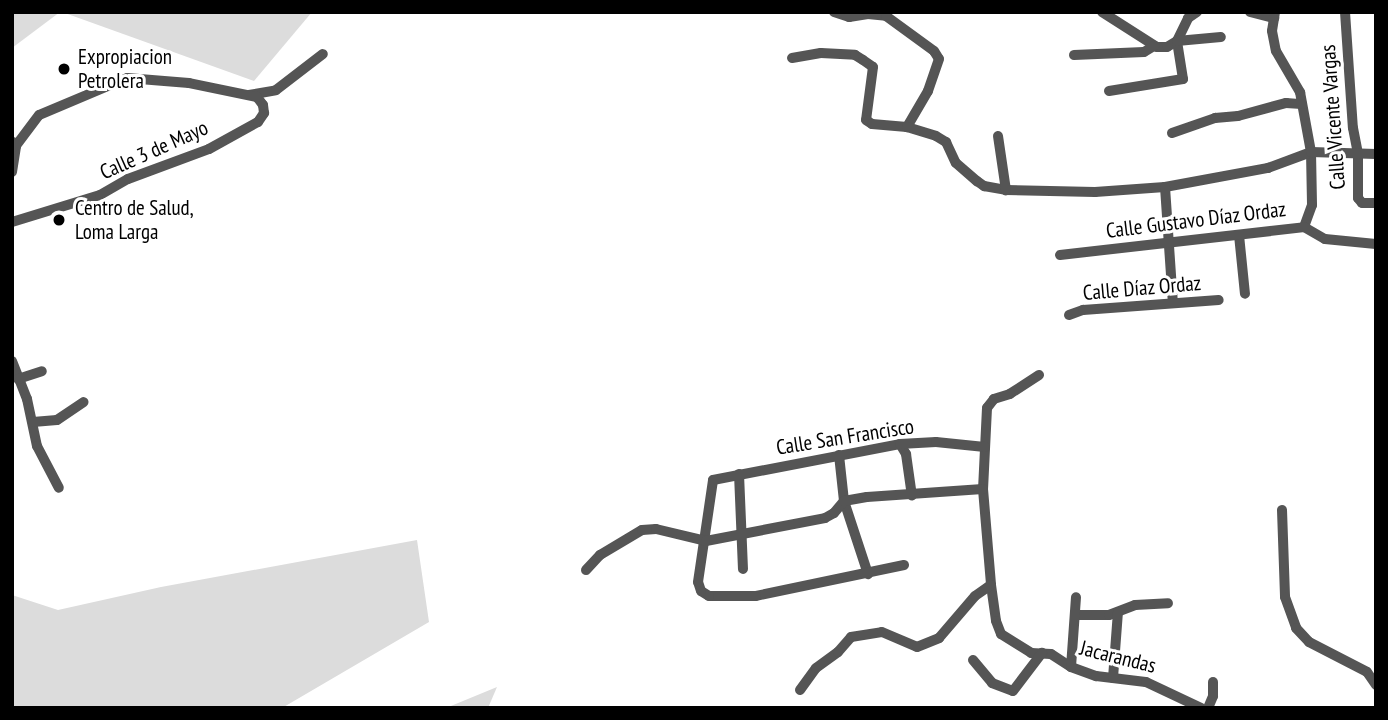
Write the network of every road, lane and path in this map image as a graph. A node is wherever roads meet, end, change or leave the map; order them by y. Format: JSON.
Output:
{"nodes":[{"id":1,"x":834,"y":12,"type":"edge"},
{"id":2,"x":1102,"y":12,"type":"edge"},
{"id":3,"x":1197,"y":12,"type":"edge"},
{"id":4,"x":1250,"y":12,"type":"edge"},
{"id":5,"x":1345,"y":12,"type":"edge"},
{"id":6,"x":1274,"y":15,"type":"edge"},
{"id":7,"x":1221,"y":37,"type":"dead end"},
{"id":8,"x":1177,"y":41,"type":"junction"},
{"id":9,"x":1154,"y":46,"type":"junction"},
{"id":10,"x":323,"y":54,"type":"dead end"},
{"id":11,"x":1074,"y":55,"type":"dead end"},
{"id":12,"x":792,"y":58,"type":"dead end"},
{"id":13,"x":1109,"y":91,"type":"dead end"},
{"id":14,"x":248,"y":95,"type":"junction"},
{"id":15,"x":1302,"y":104,"type":"junction"},
{"id":16,"x":906,"y":127,"type":"junction"},
{"id":17,"x":1172,"y":133,"type":"dead end"},
{"id":18,"x":998,"y":136,"type":"dead end"},
{"id":19,"x":14,"y":144,"type":"edge"},
{"id":20,"x":1311,"y":152,"type":"junction"},
{"id":21,"x":1358,"y":153,"type":"junction"},
{"id":22,"x":1376,"y":153,"type":"edge"},
{"id":23,"x":12,"y":172,"type":"edge"},
{"id":24,"x":1165,"y":187,"type":"junction"},
{"id":25,"x":1006,"y":190,"type":"junction"},
{"id":26,"x":1376,"y":203,"type":"edge"},
{"id":27,"x":12,"y":222,"type":"edge"},
{"id":28,"x":1304,"y":227,"type":"junction"},
{"id":29,"x":1240,"y":235,"type":"junction"},
{"id":30,"x":1170,"y":243,"type":"junction"},
{"id":31,"x":1376,"y":244,"type":"edge"},
{"id":32,"x":1060,"y":255,"type":"dead end"},
{"id":33,"x":1245,"y":294,"type":"dead end"},
{"id":34,"x":1219,"y":300,"type":"dead end"},
{"id":35,"x":1173,"y":303,"type":"junction"},
{"id":36,"x":1069,"y":315,"type":"dead end"},
{"id":37,"x":12,"y":361,"type":"edge"},
{"id":38,"x":42,"y":371,"type":"dead end"},
{"id":39,"x":1039,"y":375,"type":"dead end"},
{"id":40,"x":18,"y":379,"type":"junction"},
{"id":41,"x":84,"y":402,"type":"dead end"},
{"id":42,"x":33,"y":422,"type":"junction"},
{"id":43,"x":900,"y":444,"type":"junction"},
{"id":44,"x":985,"y":447,"type":"junction"},
{"id":45,"x":839,"y":455,"type":"junction"},
{"id":46,"x":739,"y":474,"type":"junction"},
{"id":47,"x":59,"y":488,"type":"dead end"},
{"id":48,"x":982,"y":489,"type":"junction"},
{"id":49,"x":912,"y":496,"type":"junction"},
{"id":50,"x":844,"y":501,"type":"junction"},
{"id":51,"x":1282,"y":510,"type":"dead end"},
{"id":52,"x":741,"y":533,"type":"junction"},
{"id":53,"x":706,"y":541,"type":"junction"},
{"id":54,"x":904,"y":565,"type":"dead end"},
{"id":55,"x":743,"y":569,"type":"dead end"},
{"id":56,"x":586,"y":570,"type":"dead end"},
{"id":57,"x":868,"y":574,"type":"junction"},
{"id":58,"x":991,"y":585,"type":"junction"},
{"id":59,"x":1076,"y":597,"type":"dead end"},
{"id":60,"x":1168,"y":603,"type":"dead end"},
{"id":61,"x":1118,"y":612,"type":"junction"},
{"id":62,"x":1075,"y":615,"type":"junction"},
{"id":63,"x":1042,"y":653,"type":"junction"},
{"id":64,"x":973,"y":660,"type":"dead end"},
{"id":65,"x":1071,"y":667,"type":"junction"},
{"id":66,"x":1113,"y":678,"type":"junction"},
{"id":67,"x":1213,"y":682,"type":"dead end"},
{"id":68,"x":1376,"y":685,"type":"edge"},
{"id":69,"x":800,"y":690,"type":"dead end"},
{"id":70,"x":1201,"y":708,"type":"edge"},
{"id":71,"x":1208,"y":708,"type":"edge"}],
"edges":[{"from":1,"to":16,"type":"street"},
{"from":2,"to":9,"type":"street"},
{"from":3,"to":8,"type":"street"},
{"from":4,"to":6,"type":"street"},
{"from":5,"to":21,"type":"street","name":"Calle Vicente Vargas"},
{"from":6,"to":15,"type":"street"},
{"from":7,"to":8,"type":"street"},
{"from":8,"to":9,"type":"street"},
{"from":8,"to":13,"type":"street"},
{"from":9,"to":11,"type":"street"},
{"from":10,"to":14,"type":"street"},
{"from":12,"to":16,"type":"street"},
{"from":14,"to":19,"type":"street"},
{"from":14,"to":27,"type":"street","name":"Calle 3 de Mayo"},
{"from":15,"to":17,"type":"street"},
{"from":15,"to":20,"type":"street"},
{"from":16,"to":25,"type":"street"},
{"from":18,"to":25,"type":"street"},
{"from":19,"to":23,"type":"street"},
{"from":20,"to":21,"type":"street"},
{"from":20,"to":24,"type":"street"},
{"from":20,"to":28,"type":"street"},
{"from":21,"to":22,"type":"street"},
{"from":21,"to":26,"type":"street","name":"Calle Vicente Vargas"},
{"from":24,"to":25,"type":"street"},
{"from":24,"to":30,"type":"street"},
{"from":28,"to":29,"type":"street","name":"Calle Gustavo Díaz Ordaz"},
{"from":28,"to":31,"type":"street","name":"Calle Gustavo Díaz Ordaz"},
{"from":29,"to":30,"type":"street","name":"Calle Gustavo Díaz Ordaz"},
{"from":29,"to":33,"type":"street"},
{"from":30,"to":32,"type":"street","name":"Calle Gustavo Díaz Ordaz"},
{"from":30,"to":35,"type":"street"},
{"from":34,"to":35,"type":"street","name":"Calle Díaz Ordaz"},
{"from":35,"to":36,"type":"street","name":"Calle Díaz Ordaz"},
{"from":37,"to":40,"type":"street"},
{"from":38,"to":40,"type":"street"},
{"from":39,"to":44,"type":"street"},
{"from":40,"to":42,"type":"street"},
{"from":41,"to":42,"type":"street"},
{"from":42,"to":47,"type":"street"},
{"from":43,"to":44,"type":"street","name":"Calle San Francisco"},
{"from":43,"to":45,"type":"street","name":"Calle San Francisco"},
{"from":43,"to":49,"type":"street"},
{"from":44,"to":48,"type":"street"},
{"from":45,"to":46,"type":"street","name":"Calle San Francisco"},
{"from":45,"to":50,"type":"street"},
{"from":46,"to":52,"type":"street"},
{"from":46,"to":53,"type":"street","name":"Calle San Francisco"},
{"from":48,"to":49,"type":"street"},
{"from":48,"to":58,"type":"street"},
{"from":49,"to":50,"type":"street"},
{"from":50,"to":52,"type":"street"},
{"from":50,"to":57,"type":"street"},
{"from":51,"to":68,"type":"street"},
{"from":52,"to":53,"type":"street"},
{"from":52,"to":55,"type":"street"},
{"from":53,"to":56,"type":"street"},
{"from":53,"to":57,"type":"street"},
{"from":54,"to":57,"type":"street"},
{"from":58,"to":63,"type":"street","name":"Jacarandas"},
{"from":58,"to":69,"type":"street"},
{"from":59,"to":62,"type":"street"},
{"from":60,"to":61,"type":"street"},
{"from":61,"to":62,"type":"street"},
{"from":61,"to":66,"type":"street"},
{"from":62,"to":65,"type":"street"},
{"from":63,"to":64,"type":"street"},
{"from":63,"to":65,"type":"street","name":"Jacarandas"},
{"from":65,"to":66,"type":"street","name":"Jacarandas"},
{"from":66,"to":70,"type":"street","name":"Jacarandas"},
{"from":67,"to":71,"type":"street"}]}
